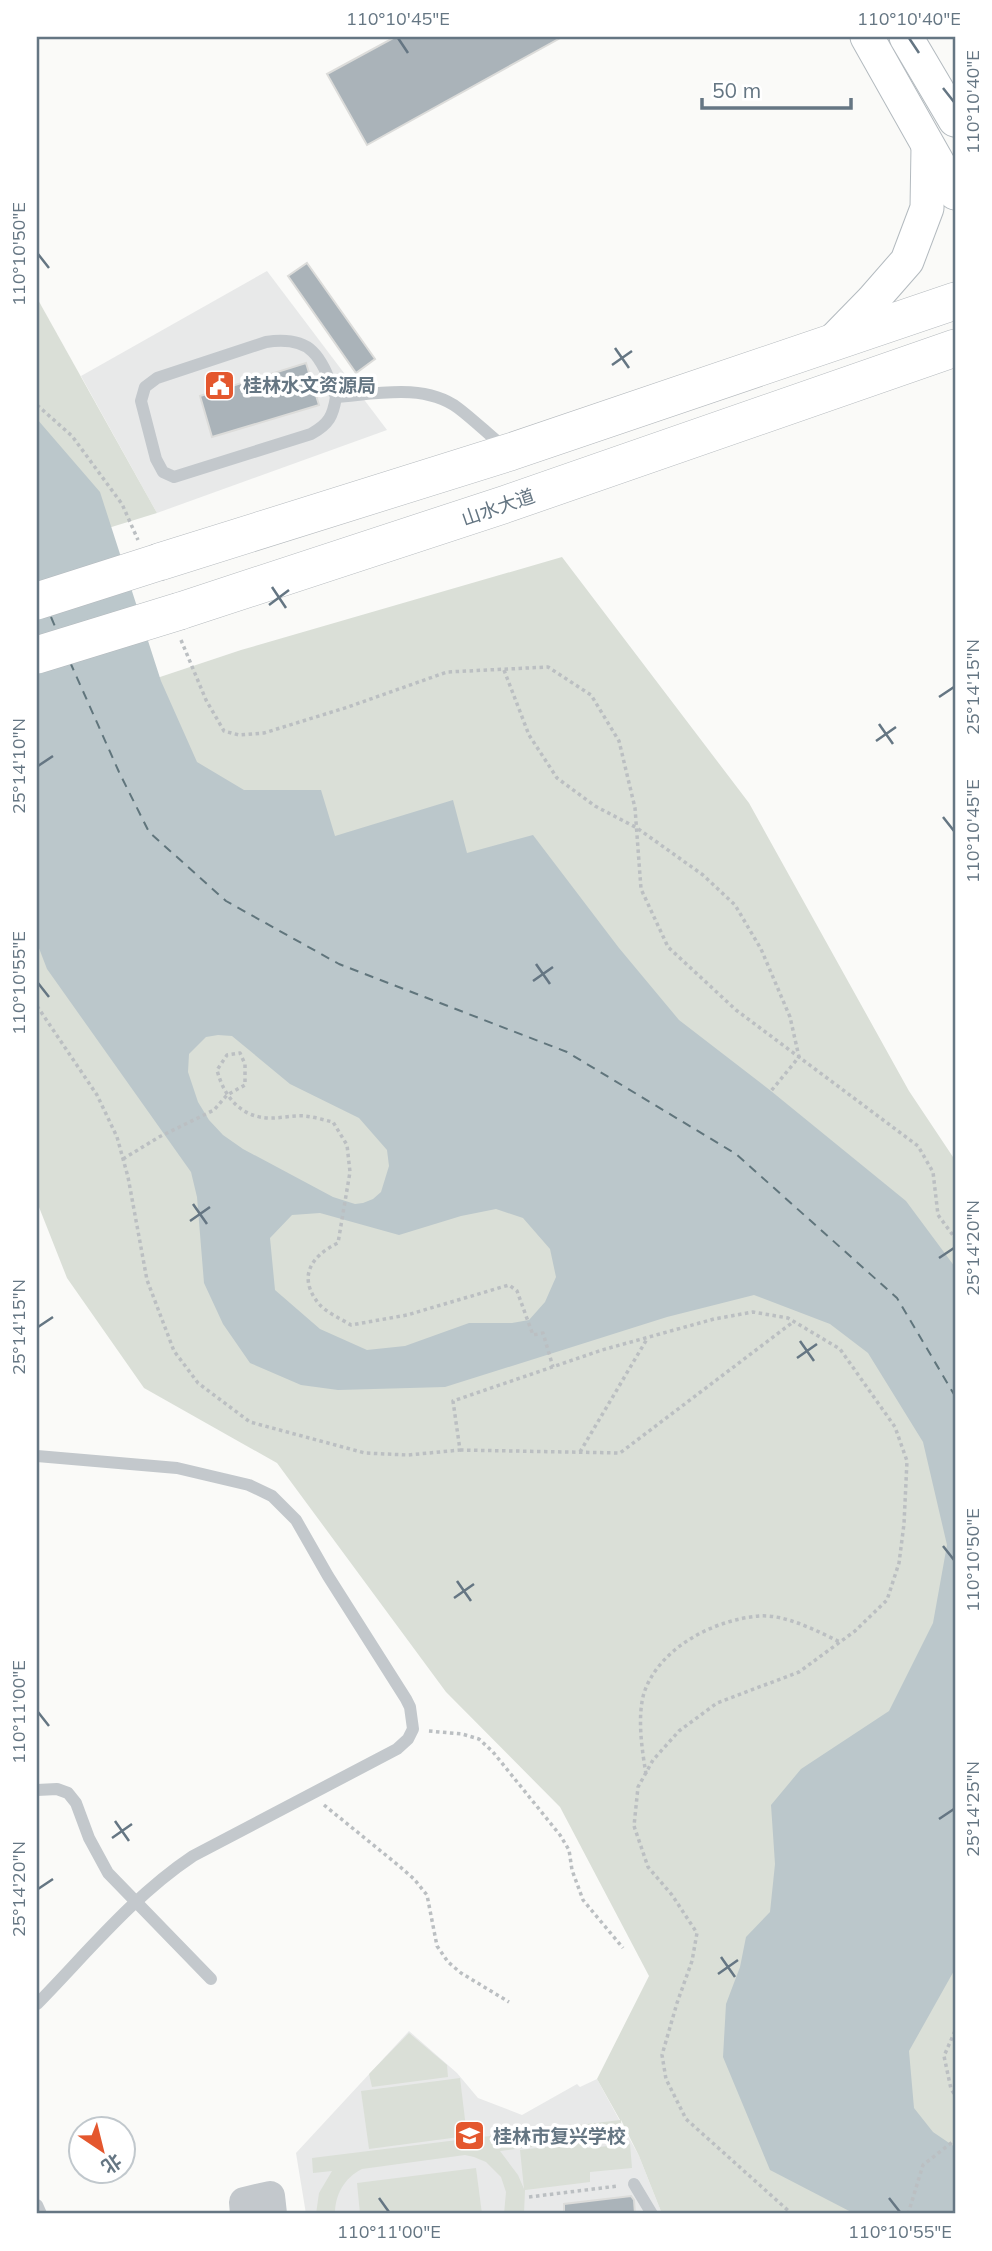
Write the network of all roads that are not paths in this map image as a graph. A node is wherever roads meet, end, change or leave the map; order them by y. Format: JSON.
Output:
{"nodes":[{"id":1,"x":867,"y":37,"type":"edge"},
{"id":2,"x":906,"y":37,"type":"edge"},
{"id":3,"x":955,"y":120,"type":"edge"},
{"id":4,"x":928,"y":147,"type":"junction"},
{"id":5,"x":955,"y":193,"type":"edge"},
{"id":6,"x":955,"y":301,"type":"edge"},
{"id":7,"x":831,"y":343,"type":"junction"},
{"id":8,"x":955,"y":348,"type":"edge"},
{"id":9,"x":915,"y":362,"type":"junction"},
{"id":10,"x":955,"y":365,"type":"edge"},
{"id":11,"x":336,"y":397,"type":"junction"},
{"id":12,"x":510,"y":452,"type":"junction"},
{"id":13,"x":37,"y":601,"type":"edge"},
{"id":14,"x":37,"y":655,"type":"edge"},
{"id":15,"x":37,"y":1456,"type":"edge"},
{"id":16,"x":37,"y":1790,"type":"edge"},
{"id":17,"x":136,"y":1901,"type":"junction"},
{"id":18,"x":211,"y":1979,"type":"dead end"},
{"id":19,"x":37,"y":2004,"type":"edge"},
{"id":20,"x":634,"y":2184,"type":"road end"},
{"id":21,"x":37,"y":2204,"type":"edge"},
{"id":22,"x":41,"y":2214,"type":"edge"},
{"id":23,"x":245,"y":2214,"type":"edge"},
{"id":24,"x":272,"y":2214,"type":"edge"},
{"id":25,"x":652,"y":2214,"type":"edge"}],
"edges":[{"from":1,"to":4,"type":"main road"},
{"from":2,"to":3,"type":"main road"},
{"from":4,"to":5,"type":"main road"},
{"from":4,"to":7,"type":"main road"},
{"from":6,"to":7,"type":"main road"},
{"from":7,"to":12,"type":"main road"},
{"from":8,"to":9,"type":"main road","name":"山水大道"},
{"from":9,"to":10,"type":"main road"},
{"from":9,"to":14,"type":"main road","name":"山水大道","bridge":true},
{"from":11,"to":11,"type":"lane"},
{"from":11,"to":12,"type":"lane"},
{"from":12,"to":13,"type":"main road","bridge":true},
{"from":15,"to":17,"type":"lane"},
{"from":16,"to":17,"type":"lane"},
{"from":17,"to":18,"type":"lane"},
{"from":17,"to":19,"type":"lane"},
{"from":20,"to":25,"type":"lane"},
{"from":21,"to":22,"type":"lane"},
{"from":23,"to":24,"type":"street"}]}
